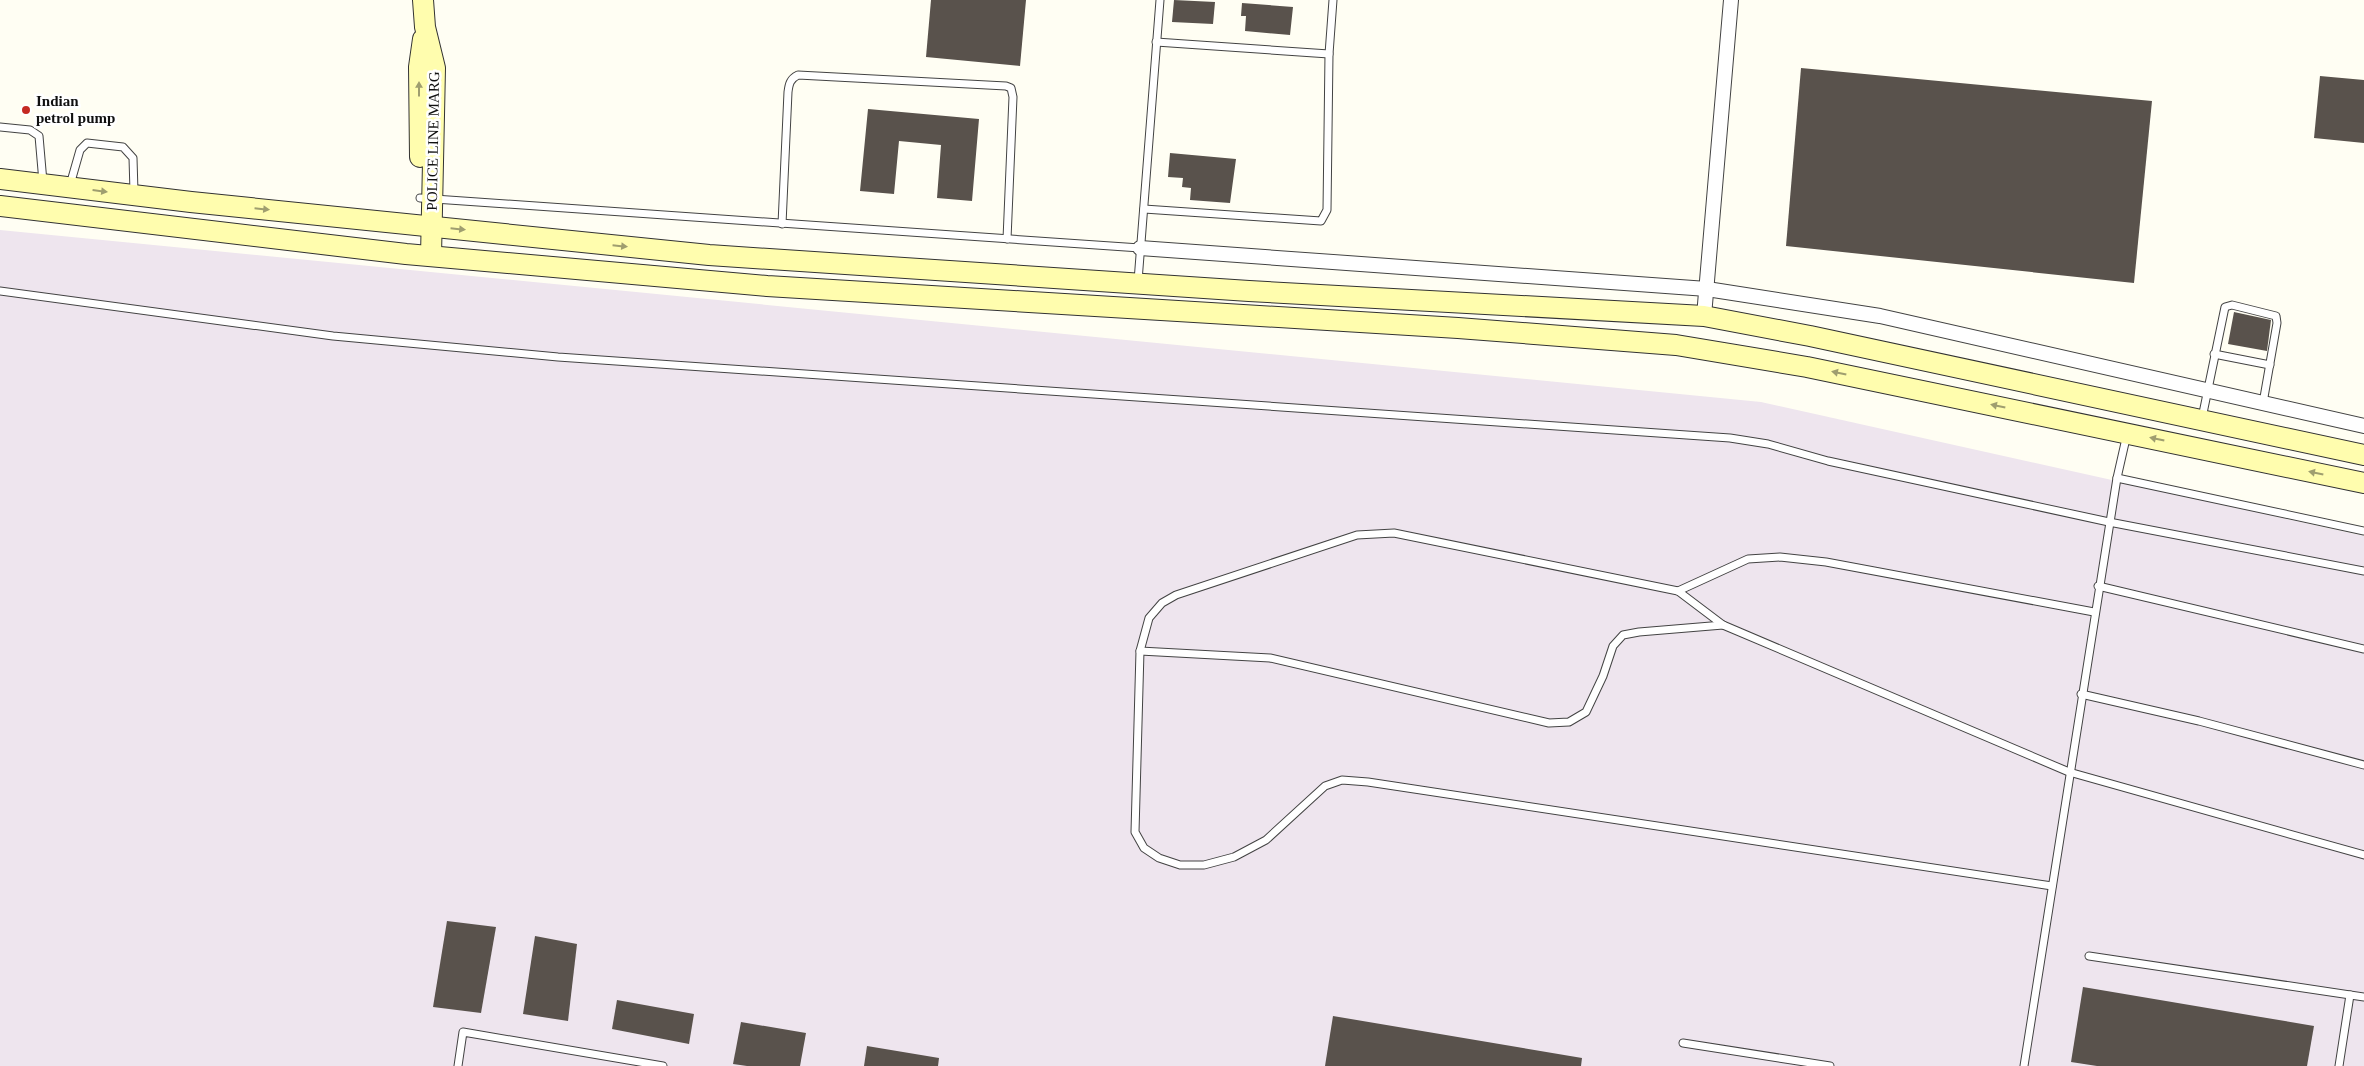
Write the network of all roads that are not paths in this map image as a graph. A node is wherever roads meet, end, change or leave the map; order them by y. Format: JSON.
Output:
{"nodes":[{"id":1,"x":423,"y":0,"type":"edge"},
{"id":2,"x":1160,"y":0,"type":"edge"},
{"id":3,"x":1333,"y":0,"type":"edge"},
{"id":4,"x":1731,"y":0,"type":"edge"},
{"id":5,"x":1156,"y":42,"type":"junction"},
{"id":6,"x":1329,"y":54,"type":"junction"},
{"id":7,"x":0,"y":127,"type":"edge"},
{"id":8,"x":0,"y":179,"type":"edge"},
{"id":9,"x":44,"y":184,"type":"junction"},
{"id":10,"x":69,"y":187,"type":"junction"},
{"id":11,"x":134,"y":195,"type":"junction"},
{"id":12,"x":426,"y":199,"type":"junction"},
{"id":13,"x":0,"y":206,"type":"edge"},
{"id":14,"x":1144,"y":209,"type":"junction"},
{"id":15,"x":782,"y":224,"type":"junction"},
{"id":16,"x":426,"y":226,"type":"junction"},
{"id":17,"x":1007,"y":239,"type":"junction"},
{"id":18,"x":1140,"y":248,"type":"junction"},
{"id":19,"x":425,"y":256,"type":"junction"},
{"id":20,"x":1138,"y":284,"type":"junction"},
{"id":21,"x":1707,"y":289,"type":"junction"},
{"id":22,"x":0,"y":292,"type":"edge"},
{"id":23,"x":1704,"y":316,"type":"junction"},
{"id":24,"x":2214,"y":354,"type":"junction"},
{"id":25,"x":2270,"y":365,"type":"junction"},
{"id":26,"x":2206,"y":390,"type":"junction"},
{"id":27,"x":2263,"y":403,"type":"junction"},
{"id":28,"x":2202,"y":419,"type":"junction"},
{"id":29,"x":2364,"y":426,"type":"edge"},
{"id":30,"x":2127,"y":433,"type":"junction"},
{"id":31,"x":2364,"y":455,"type":"edge"},
{"id":32,"x":2117,"y":478,"type":"junction"},
{"id":33,"x":2364,"y":483,"type":"edge"},
{"id":34,"x":2109,"y":522,"type":"junction"},
{"id":35,"x":2364,"y":531,"type":"edge"},
{"id":36,"x":2364,"y":571,"type":"edge"},
{"id":37,"x":2098,"y":586,"type":"junction"},
{"id":38,"x":1678,"y":590,"type":"junction"},
{"id":39,"x":2094,"y":612,"type":"junction"},
{"id":40,"x":1723,"y":625,"type":"junction"},
{"id":41,"x":2364,"y":649,"type":"edge"},
{"id":42,"x":1140,"y":651,"type":"junction"},
{"id":43,"x":2081,"y":694,"type":"junction"},
{"id":44,"x":2364,"y":765,"type":"edge"},
{"id":45,"x":2069,"y":772,"type":"junction"},
{"id":46,"x":2364,"y":855,"type":"edge"},
{"id":47,"x":2052,"y":886,"type":"junction"},
{"id":48,"x":2089,"y":956,"type":"dead end"},
{"id":49,"x":2350,"y":996,"type":"junction"},
{"id":50,"x":2364,"y":998,"type":"edge"},
{"id":51,"x":1683,"y":1043,"type":"dead end"},
{"id":52,"x":458,"y":1066,"type":"edge"},
{"id":53,"x":663,"y":1066,"type":"edge"},
{"id":54,"x":1830,"y":1066,"type":"edge"},
{"id":55,"x":2024,"y":1066,"type":"edge"},
{"id":56,"x":2339,"y":1066,"type":"edge"}],
"edges":[{"from":1,"to":12,"type":"main road","name":"POLICE LINE MARG"},
{"from":2,"to":5,"type":"lane"},
{"from":3,"to":6,"type":"lane"},
{"from":4,"to":21,"type":"street"},
{"from":5,"to":6,"type":"lane"},
{"from":5,"to":14,"type":"lane"},
{"from":6,"to":14,"type":"lane"},
{"from":7,"to":9,"type":"lane"},
{"from":8,"to":9,"type":"main road"},
{"from":9,"to":10,"type":"main road"},
{"from":10,"to":11,"type":"main road","one_way":true},
{"from":10,"to":11,"type":"lane"},
{"from":11,"to":16,"type":"main road","one_way":true},
{"from":12,"to":15,"type":"lane"},
{"from":12,"to":16,"type":"main road","name":"POLICE LINE MARG"},
{"from":13,"to":19,"type":"main road"},
{"from":14,"to":18,"type":"lane"},
{"from":15,"to":17,"type":"lane"},
{"from":15,"to":17,"type":"lane"},
{"from":16,"to":19,"type":"main road","name":"POLICE LINE MARG"},
{"from":16,"to":20,"type":"main road","one_way":true},
{"from":17,"to":18,"type":"lane"},
{"from":18,"to":20,"type":"lane"},
{"from":18,"to":21,"type":"street"},
{"from":30,"to":19,"type":"main road","one_way":true},
{"from":20,"to":23,"type":"main road"},
{"from":21,"to":23,"type":"street"},
{"from":21,"to":26,"type":"street"},
{"from":22,"to":34,"type":"lane"},
{"from":23,"to":28,"type":"main road"},
{"from":24,"to":25,"type":"lane"},
{"from":24,"to":25,"type":"lane"},
{"from":24,"to":26,"type":"lane"},
{"from":25,"to":27,"type":"lane"},
{"from":26,"to":27,"type":"street"},
{"from":26,"to":28,"type":"lane"},
{"from":27,"to":29,"type":"street"},
{"from":28,"to":31,"type":"main road"},
{"from":30,"to":32,"type":"lane"},
{"from":33,"to":30,"type":"main road","one_way":true},
{"from":32,"to":34,"type":"lane"},
{"from":32,"to":35,"type":"lane"},
{"from":34,"to":36,"type":"lane"},
{"from":34,"to":37,"type":"lane"},
{"from":37,"to":39,"type":"lane"},
{"from":37,"to":41,"type":"lane"},
{"from":38,"to":39,"type":"lane"},
{"from":38,"to":40,"type":"lane"},
{"from":38,"to":42,"type":"lane"},
{"from":39,"to":43,"type":"lane"},
{"from":40,"to":42,"type":"lane"},
{"from":40,"to":45,"type":"lane"},
{"from":42,"to":47,"type":"lane"},
{"from":43,"to":44,"type":"lane"},
{"from":43,"to":45,"type":"lane"},
{"from":45,"to":46,"type":"lane"},
{"from":45,"to":47,"type":"lane"},
{"from":47,"to":55,"type":"lane"},
{"from":48,"to":49,"type":"lane"},
{"from":49,"to":50,"type":"lane"},
{"from":49,"to":56,"type":"lane"},
{"from":51,"to":54,"type":"lane"},
{"from":52,"to":53,"type":"lane"}]}
